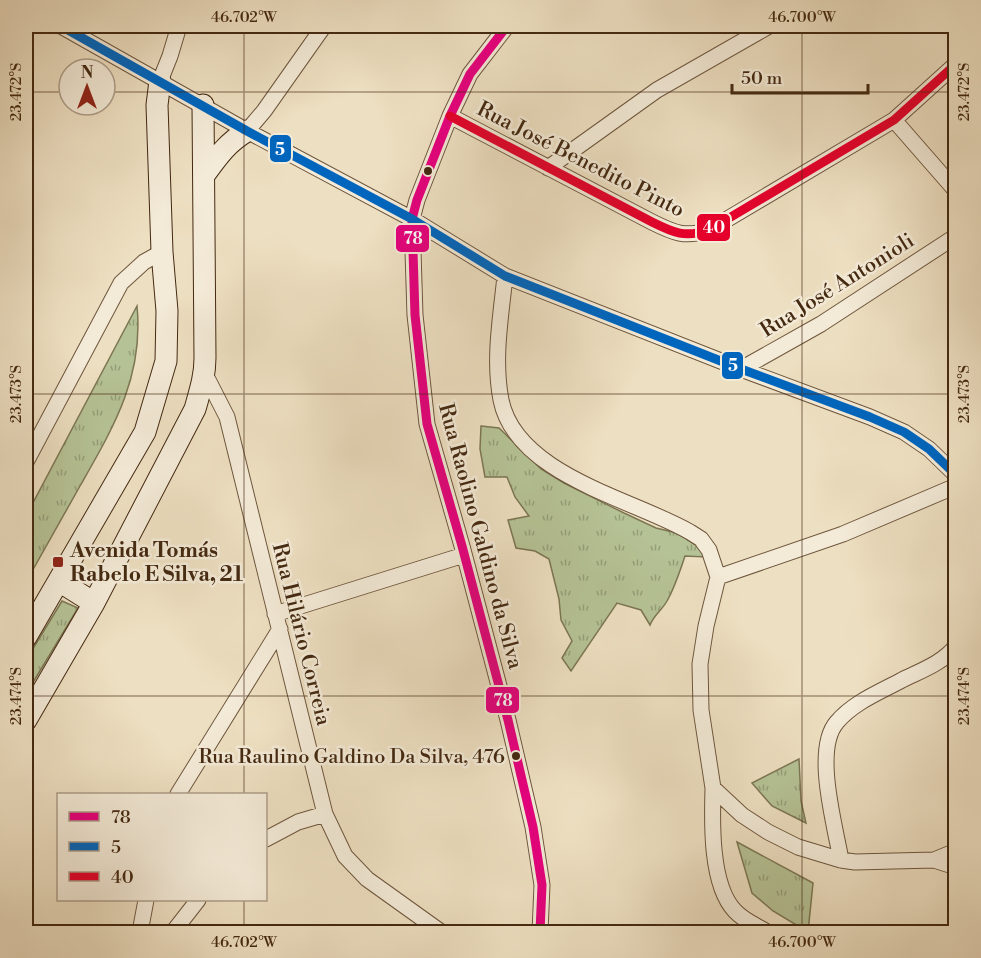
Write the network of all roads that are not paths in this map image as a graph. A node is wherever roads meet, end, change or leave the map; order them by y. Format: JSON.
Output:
{"nodes":[{"id":1,"x":61,"y":26,"type":"edge"},
{"id":2,"x":179,"y":26,"type":"edge"},
{"id":3,"x":324,"y":26,"type":"edge"},
{"id":4,"x":507,"y":26,"type":"edge"},
{"id":5,"x":769,"y":26,"type":"edge"},
{"id":6,"x":956,"y":64,"type":"edge"},
{"id":7,"x":160,"y":81,"type":"junction"},
{"id":8,"x":203,"y":105,"type":"junction"},
{"id":9,"x":450,"y":116,"type":"junction"},
{"id":10,"x":894,"y":120,"type":"junction"},
{"id":11,"x":247,"y":131,"type":"junction"},
{"id":12,"x":548,"y":168,"type":"junction"},
{"id":13,"x":205,"y":174,"type":"junction"},
{"id":14,"x":956,"y":190,"type":"edge"},
{"id":15,"x":412,"y":219,"type":"junction"},
{"id":16,"x":956,"y":236,"type":"edge"},
{"id":17,"x":162,"y":252,"type":"junction"},
{"id":18,"x":505,"y":276,"type":"junction"},
{"id":19,"x":741,"y":369,"type":"junction"},
{"id":20,"x":205,"y":374,"type":"junction"},
{"id":21,"x":26,"y":462,"type":"edge"},
{"id":22,"x":956,"y":475,"type":"edge"},
{"id":23,"x":956,"y":486,"type":"edge"},
{"id":24,"x":464,"y":555,"type":"junction"},
{"id":25,"x":718,"y":577,"type":"junction"},
{"id":26,"x":59,"y":581,"type":"junction"},
{"id":27,"x":94,"y":603,"type":"junction"},
{"id":28,"x":275,"y":614,"type":"junction"},
{"id":29,"x":280,"y":629,"type":"junction"},
{"id":30,"x":26,"y":637,"type":"edge"},
{"id":31,"x":956,"y":646,"type":"edge"},
{"id":32,"x":26,"y":720,"type":"edge"},
{"id":33,"x":713,"y":788,"type":"junction"},
{"id":34,"x":179,"y":793,"type":"edge"},
{"id":35,"x":325,"y":814,"type":"junction"},
{"id":36,"x":267,"y":838,"type":"edge"},
{"id":37,"x":956,"y":851,"type":"edge"},
{"id":38,"x":840,"y":860,"type":"junction"},
{"id":39,"x":934,"y":860,"type":"junction"},
{"id":40,"x":956,"y":867,"type":"edge"},
{"id":41,"x":146,"y":901,"type":"edge"},
{"id":42,"x":197,"y":901,"type":"edge"},
{"id":43,"x":140,"y":933,"type":"edge"},
{"id":44,"x":173,"y":933,"type":"edge"},
{"id":45,"x":441,"y":933,"type":"edge"},
{"id":46,"x":540,"y":933,"type":"edge"},
{"id":47,"x":767,"y":933,"type":"edge"}],
"edges":[{"from":1,"to":7,"type":"street"},
{"from":2,"to":7,"type":"street"},
{"from":3,"to":11,"type":"street"},
{"from":4,"to":9,"type":"street","name":"Rua Raolino Galdino da Silva"},
{"from":5,"to":12,"type":"street"},
{"from":6,"to":10,"type":"street","name":"Rua José Benedito Pinto"},
{"from":7,"to":8,"type":"street"},
{"from":7,"to":17,"type":"street"},
{"from":8,"to":11,"type":"street"},
{"from":8,"to":13,"type":"street"},
{"from":9,"to":12,"type":"street","name":"Rua José Benedito Pinto"},
{"from":9,"to":15,"type":"street","name":"Rua Raolino Galdino da Silva"},
{"from":10,"to":12,"type":"street","name":"Rua José Benedito Pinto"},
{"from":10,"to":14,"type":"street"},
{"from":11,"to":13,"type":"street"},
{"from":11,"to":15,"type":"street"},
{"from":13,"to":20,"type":"street"},
{"from":15,"to":18,"type":"street"},
{"from":15,"to":24,"type":"street","name":"Rua Raolino Galdino da Silva"},
{"from":16,"to":19,"type":"street","name":"Rua José Antonioli"},
{"from":17,"to":21,"type":"street"},
{"from":17,"to":26,"type":"street"},
{"from":18,"to":19,"type":"street"},
{"from":18,"to":25,"type":"street"},
{"from":19,"to":22,"type":"street"},
{"from":20,"to":27,"type":"street"},
{"from":20,"to":28,"type":"street","name":"Rua Hilário Correia"},
{"from":23,"to":25,"type":"street"},
{"from":24,"to":28,"type":"street"},
{"from":24,"to":46,"type":"street","name":"Rua Raolino Galdino da Silva"},
{"from":25,"to":33,"type":"street"},
{"from":26,"to":27,"type":"street"},
{"from":26,"to":30,"type":"street"},
{"from":27,"to":32,"type":"street"},
{"from":28,"to":29,"type":"street","name":"Rua Hilário Correia"},
{"from":29,"to":34,"type":"street"},
{"from":29,"to":35,"type":"street","name":"Rua Hilário Correia"},
{"from":31,"to":38,"type":"street"},
{"from":33,"to":38,"type":"street"},
{"from":33,"to":47,"type":"street"},
{"from":35,"to":36,"type":"street"},
{"from":35,"to":45,"type":"street","name":"Rua Hilário Correia"},
{"from":37,"to":39,"type":"street"},
{"from":38,"to":39,"type":"street"},
{"from":39,"to":40,"type":"street"},
{"from":41,"to":43,"type":"street"},
{"from":42,"to":44,"type":"street"}]}
